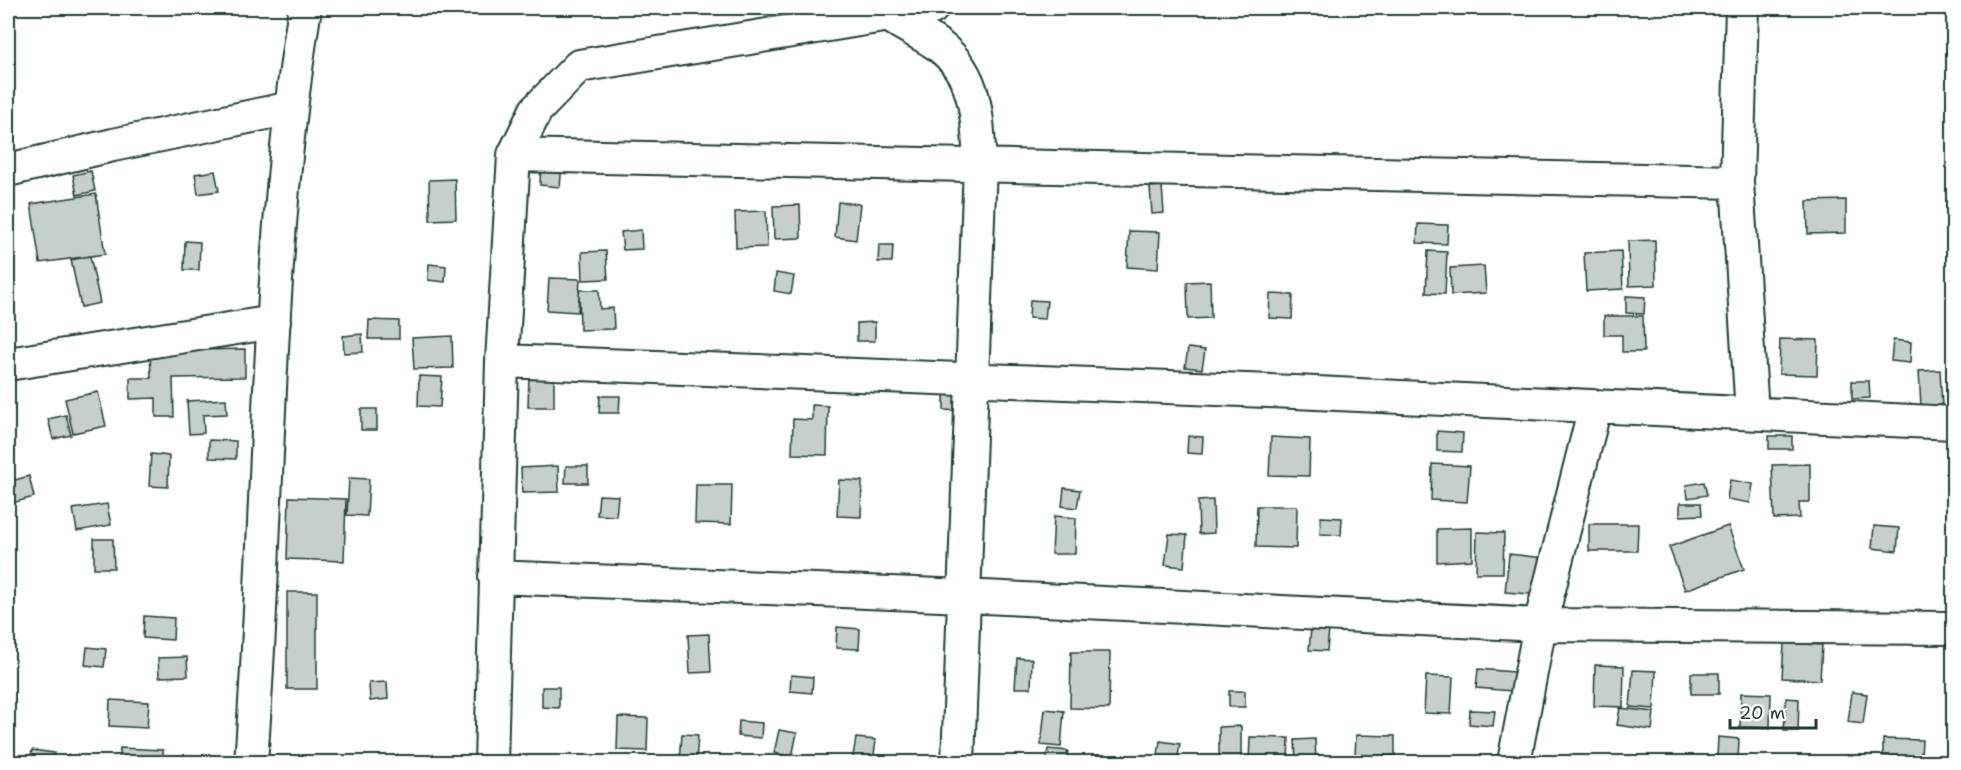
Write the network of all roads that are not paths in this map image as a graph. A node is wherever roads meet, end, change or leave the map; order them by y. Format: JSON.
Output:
{"nodes":[{"id":1,"x":305,"y":8,"type":"edge"},
{"id":2,"x":932,"y":8,"type":"edge"},
{"id":3,"x":1742,"y":8,"type":"edge"},
{"id":4,"x":885,"y":11,"type":"edge"},
{"id":5,"x":291,"y":108,"type":"junction"},
{"id":6,"x":514,"y":155,"type":"junction"},
{"id":7,"x":980,"y":164,"type":"junction"},
{"id":8,"x":8,"y":170,"type":"edge"},
{"id":9,"x":1737,"y":182,"type":"junction"},
{"id":10,"x":274,"y":322,"type":"junction"},
{"id":11,"x":502,"y":361,"type":"junction"},
{"id":12,"x":8,"y":364,"type":"edge"},
{"id":13,"x":971,"y":381,"type":"junction"},
{"id":14,"x":1595,"y":407,"type":"junction"},
{"id":15,"x":1752,"y":413,"type":"junction"},
{"id":16,"x":1953,"y":423,"type":"edge"},
{"id":17,"x":495,"y":577,"type":"junction"},
{"id":18,"x":965,"y":596,"type":"junction"},
{"id":19,"x":1540,"y":625,"type":"junction"},
{"id":20,"x":1953,"y":628,"type":"edge"},
{"id":21,"x":251,"y":762,"type":"edge"},
{"id":22,"x":491,"y":762,"type":"edge"},
{"id":23,"x":958,"y":762,"type":"edge"},
{"id":24,"x":1514,"y":762,"type":"edge"}],
"edges":[{"from":1,"to":5,"type":"street"},
{"from":2,"to":4,"type":"street"},
{"from":3,"to":9,"type":"street"},
{"from":4,"to":6,"type":"street"},
{"from":4,"to":7,"type":"street"},
{"from":5,"to":8,"type":"street"},
{"from":5,"to":10,"type":"street"},
{"from":6,"to":7,"type":"street"},
{"from":6,"to":11,"type":"street"},
{"from":7,"to":9,"type":"street"},
{"from":7,"to":13,"type":"street"},
{"from":9,"to":15,"type":"street"},
{"from":10,"to":12,"type":"street"},
{"from":10,"to":21,"type":"street"},
{"from":11,"to":13,"type":"street"},
{"from":11,"to":17,"type":"street"},
{"from":13,"to":14,"type":"street"},
{"from":13,"to":18,"type":"street"},
{"from":14,"to":15,"type":"street"},
{"from":14,"to":19,"type":"street"},
{"from":15,"to":16,"type":"street"},
{"from":17,"to":18,"type":"street"},
{"from":17,"to":22,"type":"street"},
{"from":18,"to":19,"type":"street"},
{"from":18,"to":23,"type":"street"},
{"from":19,"to":20,"type":"street"},
{"from":19,"to":24,"type":"street"}]}
